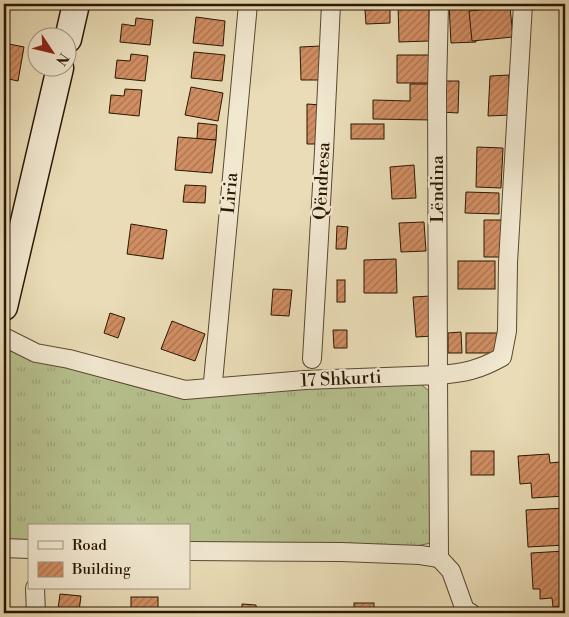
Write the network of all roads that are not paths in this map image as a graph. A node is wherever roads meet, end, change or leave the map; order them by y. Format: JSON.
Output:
{"nodes":[{"id":1,"x":76,"y":4,"type":"edge"},
{"id":2,"x":248,"y":4,"type":"edge"},
{"id":3,"x":331,"y":4,"type":"edge"},
{"id":4,"x":439,"y":4,"type":"edge"},
{"id":5,"x":523,"y":4,"type":"edge"},
{"id":6,"x":71,"y":28,"type":"edge"},
{"id":7,"x":58,"y":78,"type":"edge"},
{"id":8,"x":4,"y":307,"type":"edge"},
{"id":9,"x":4,"y":338,"type":"edge"},
{"id":10,"x":312,"y":359,"type":"dead end"},
{"id":11,"x":438,"y":375,"type":"junction"},
{"id":12,"x":214,"y":382,"type":"dead end"},
{"id":13,"x":4,"y":548,"type":"edge"},
{"id":14,"x":28,"y":549,"type":"edge"},
{"id":15,"x":190,"y":551,"type":"edge"},
{"id":16,"x":439,"y":558,"type":"junction"},
{"id":17,"x":36,"y":590,"type":"edge"},
{"id":18,"x":36,"y":613,"type":"edge"},
{"id":19,"x":471,"y":613,"type":"edge"}],
"edges":[{"from":1,"to":6,"type":"street"},
{"from":2,"to":12,"type":"street","name":"Liria"},
{"from":3,"to":10,"type":"street","name":"Qëndresa"},
{"from":4,"to":11,"type":"street","name":"Lëndina"},
{"from":5,"to":11,"type":"street","name":"17 Shkurti"},
{"from":7,"to":8,"type":"street"},
{"from":9,"to":11,"type":"street","name":"17 Shkurti"},
{"from":11,"to":16,"type":"street"},
{"from":13,"to":14,"type":"street"},
{"from":15,"to":16,"type":"street"},
{"from":16,"to":19,"type":"street"},
{"from":17,"to":18,"type":"street"}]}
